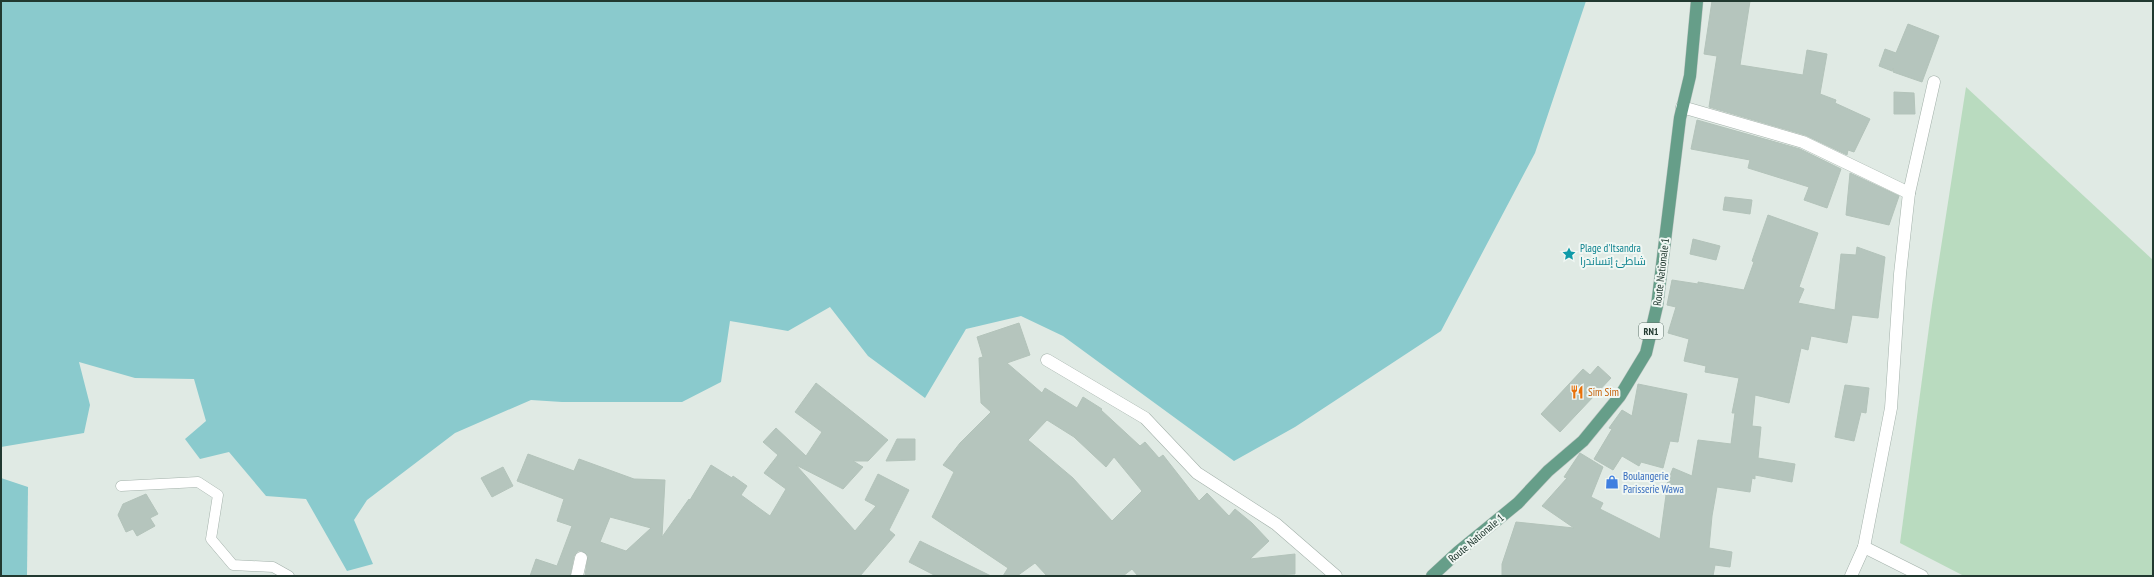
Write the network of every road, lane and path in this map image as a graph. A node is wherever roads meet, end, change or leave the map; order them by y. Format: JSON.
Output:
{"nodes":[{"id":1,"x":1697,"y":1,"type":"edge"},
{"id":2,"x":1934,"y":82,"type":"dead end"},
{"id":3,"x":1682,"y":106,"type":"junction"},
{"id":4,"x":1909,"y":193,"type":"junction"},
{"id":5,"x":1047,"y":360,"type":"dead end"},
{"id":6,"x":121,"y":486,"type":"dead end"},
{"id":7,"x":1864,"y":547,"type":"junction"},
{"id":8,"x":581,"y":558,"type":"dead end"},
{"id":9,"x":289,"y":576,"type":"edge"},
{"id":10,"x":577,"y":576,"type":"edge"},
{"id":11,"x":1336,"y":576,"type":"edge"},
{"id":12,"x":1432,"y":576,"type":"edge"},
{"id":13,"x":1851,"y":576,"type":"edge"},
{"id":14,"x":1922,"y":576,"type":"edge"}],
"edges":[{"from":1,"to":3,"type":"main road","name":"Route Nationale 1","number":"RN1"},
{"from":2,"to":4,"type":"street"},
{"from":3,"to":4,"type":"street"},
{"from":3,"to":12,"type":"main road","name":"Route Nationale 1","number":"RN1"},
{"from":4,"to":7,"type":"street"},
{"from":5,"to":11,"type":"street"},
{"from":6,"to":9,"type":"lane"},
{"from":7,"to":13,"type":"street"},
{"from":7,"to":14,"type":"street"},
{"from":8,"to":10,"type":"street"}]}
